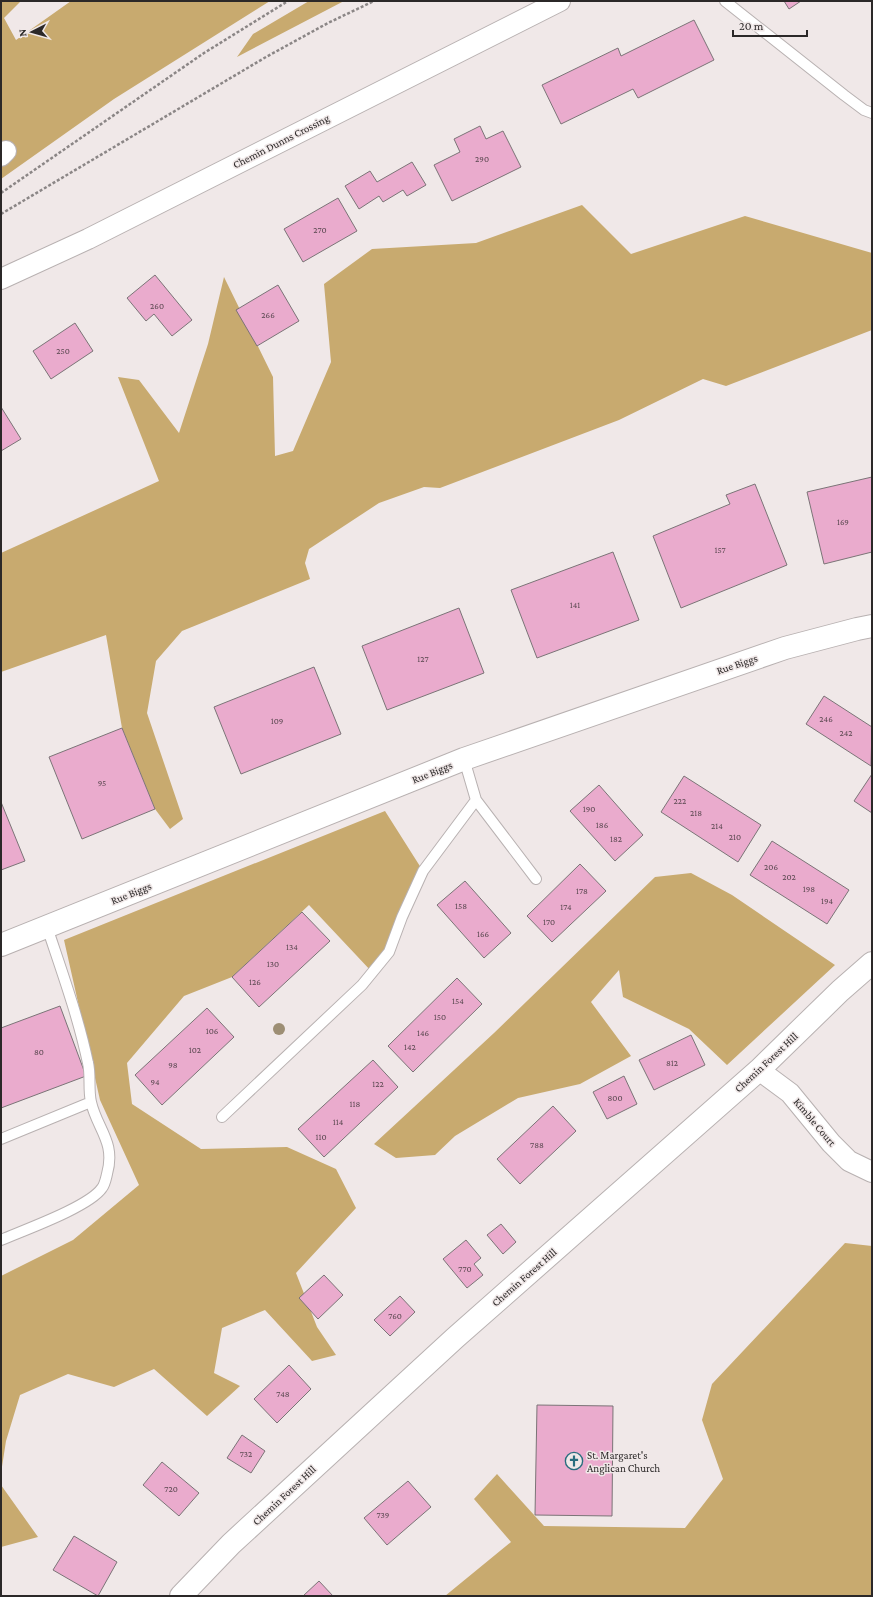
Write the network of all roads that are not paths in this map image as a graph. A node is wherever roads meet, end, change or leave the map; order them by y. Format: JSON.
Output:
{"nodes":[{"id":1,"x":560,"y":1,"type":"edge"},
{"id":2,"x":725,"y":1,"type":"edge"},
{"id":3,"x":872,"y":113,"type":"edge"},
{"id":4,"x":1,"y":279,"type":"edge"},
{"id":5,"x":872,"y":626,"type":"edge"},
{"id":6,"x":464,"y":759,"type":"junction"},
{"id":7,"x":476,"y":800,"type":"junction"},
{"id":8,"x":536,"y":879,"type":"dead end"},
{"id":9,"x":47,"y":927,"type":"junction"},
{"id":10,"x":1,"y":945,"type":"edge"},
{"id":11,"x":872,"y":963,"type":"edge"},
{"id":12,"x":759,"y":1070,"type":"junction"},
{"id":13,"x":91,"y":1102,"type":"junction"},
{"id":14,"x":222,"y":1117,"type":"dead end"},
{"id":15,"x":1,"y":1139,"type":"edge"},
{"id":16,"x":872,"y":1172,"type":"edge"},
{"id":17,"x":1,"y":1240,"type":"edge"},
{"id":18,"x":181,"y":1596,"type":"edge"}],
"edges":[{"from":1,"to":4,"type":"street","name":"Chemin Dunns Crossing"},
{"from":2,"to":3,"type":"lane"},
{"from":5,"to":6,"type":"street","name":"Rue Biggs"},
{"from":6,"to":7,"type":"lane"},
{"from":6,"to":9,"type":"street","name":"Rue Biggs"},
{"from":7,"to":8,"type":"lane"},
{"from":7,"to":14,"type":"lane"},
{"from":9,"to":10,"type":"street","name":"Rue Biggs"},
{"from":9,"to":13,"type":"lane"},
{"from":11,"to":12,"type":"street","name":"Chemin Forest Hill"},
{"from":12,"to":16,"type":"street","name":"Kimble Court"},
{"from":12,"to":18,"type":"street","name":"Chemin Forest Hill"},
{"from":13,"to":15,"type":"lane"},
{"from":13,"to":17,"type":"lane"}]}
